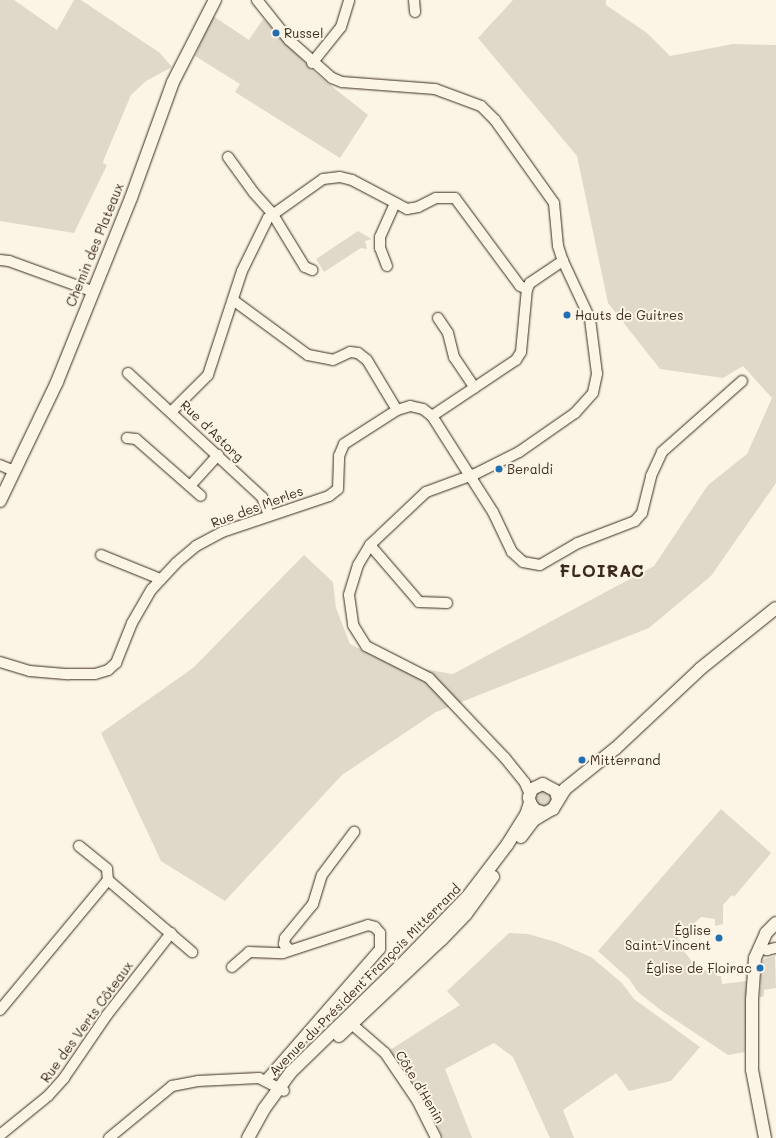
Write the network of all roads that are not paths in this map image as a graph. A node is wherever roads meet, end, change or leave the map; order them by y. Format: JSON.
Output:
{"nodes":[{"id":1,"x":216,"y":0,"type":"edge"},
{"id":2,"x":257,"y":0,"type":"edge"},
{"id":3,"x":349,"y":0,"type":"edge"},
{"id":4,"x":414,"y":0,"type":"edge"},
{"id":5,"x":415,"y":12,"type":"dead end"},
{"id":6,"x":312,"y":62,"type":"junction"},
{"id":7,"x":228,"y":157,"type":"dead end"},
{"id":8,"x":395,"y":203,"type":"junction"},
{"id":9,"x":272,"y":213,"type":"junction"},
{"id":10,"x":0,"y":260,"type":"edge"},
{"id":11,"x":563,"y":261,"type":"junction"},
{"id":12,"x":387,"y":266,"type":"dead end"},
{"id":13,"x":312,"y":270,"type":"dead end"},
{"id":14,"x":526,"y":289,"type":"junction"},
{"id":15,"x":92,"y":291,"type":"junction"},
{"id":16,"x":233,"y":300,"type":"junction"},
{"id":17,"x":438,"y":318,"type":"dead end"},
{"id":18,"x":128,"y":373,"type":"dead end"},
{"id":19,"x":742,"y":381,"type":"dead end"},
{"id":20,"x":475,"y":388,"type":"junction"},
{"id":21,"x":397,"y":410,"type":"junction"},
{"id":22,"x":172,"y":411,"type":"junction"},
{"id":23,"x":432,"y":416,"type":"junction"},
{"id":24,"x":127,"y":438,"type":"dead end"},
{"id":25,"x":218,"y":455,"type":"junction"},
{"id":26,"x":0,"y":465,"type":"edge"},
{"id":27,"x":14,"y":471,"type":"junction"},
{"id":28,"x":467,"y":476,"type":"junction"},
{"id":29,"x":190,"y":486,"type":"junction"},
{"id":30,"x":201,"y":496,"type":"dead end"},
{"id":31,"x":0,"y":501,"type":"edge"},
{"id":32,"x":269,"y":515,"type":"junction"},
{"id":33,"x":370,"y":545,"type":"junction"},
{"id":34,"x":101,"y":555,"type":"dead end"},
{"id":35,"x":160,"y":579,"type":"junction"},
{"id":36,"x":776,"y":600,"type":"edge"},
{"id":37,"x":447,"y":603,"type":"dead end"},
{"id":38,"x":776,"y":608,"type":"edge"},
{"id":39,"x":0,"y":662,"type":"edge"},
{"id":40,"x":505,"y":758,"type":"junction"},
{"id":41,"x":546,"y":785,"type":"junction"},
{"id":42,"x":530,"y":799,"type":"junction"},
{"id":43,"x":558,"y":800,"type":"junction"},
{"id":44,"x":545,"y":813,"type":"junction"},
{"id":45,"x":354,"y":832,"type":"dead end"},
{"id":46,"x":79,"y":846,"type":"dead end"},
{"id":47,"x":108,"y":880,"type":"junction"},
{"id":48,"x":776,"y":923,"type":"edge"},
{"id":49,"x":171,"y":933,"type":"junction"},
{"id":50,"x":759,"y":947,"type":"junction"},
{"id":51,"x":776,"y":948,"type":"edge"},
{"id":52,"x":289,"y":949,"type":"junction"},
{"id":53,"x":192,"y":952,"type":"dead end"},
{"id":54,"x":232,"y":967,"type":"dead end"},
{"id":55,"x":0,"y":1010,"type":"edge"},
{"id":56,"x":349,"y":1021,"type":"junction"},
{"id":57,"x":266,"y":1080,"type":"junction"},
{"id":58,"x":281,"y":1089,"type":"junction"},
{"id":59,"x":0,"y":1135,"type":"edge"},
{"id":60,"x":109,"y":1138,"type":"edge"},
{"id":61,"x":248,"y":1138,"type":"edge"},
{"id":62,"x":254,"y":1138,"type":"edge"},
{"id":63,"x":436,"y":1138,"type":"edge"},
{"id":64,"x":766,"y":1138,"type":"edge"}],
"edges":[{"from":1,"to":15,"type":"street","name":"Chemin des Plateaux"},
{"from":2,"to":6,"type":"street"},
{"from":3,"to":6,"type":"street"},
{"from":4,"to":5,"type":"street"},
{"from":6,"to":11,"type":"street"},
{"from":7,"to":9,"type":"street"},
{"from":8,"to":9,"type":"street"},
{"from":8,"to":12,"type":"street"},
{"from":8,"to":14,"type":"street"},
{"from":9,"to":13,"type":"street"},
{"from":9,"to":16,"type":"street"},
{"from":10,"to":15,"type":"street"},
{"from":11,"to":14,"type":"street"},
{"from":11,"to":28,"type":"street"},
{"from":14,"to":20,"type":"street"},
{"from":15,"to":27,"type":"street","name":"Chemin des Plateaux"},
{"from":16,"to":21,"type":"street"},
{"from":16,"to":22,"type":"street"},
{"from":17,"to":20,"type":"street"},
{"from":18,"to":22,"type":"street","name":"Rue d'Astorg"},
{"from":19,"to":28,"type":"street"},
{"from":20,"to":23,"type":"street"},
{"from":21,"to":23,"type":"street"},
{"from":21,"to":32,"type":"street","name":"Rue des Merles"},
{"from":22,"to":25,"type":"street","name":"Rue d'Astorg"},
{"from":23,"to":28,"type":"street"},
{"from":24,"to":29,"type":"street"},
{"from":25,"to":29,"type":"street"},
{"from":25,"to":32,"type":"street","name":"Rue d'Astorg"},
{"from":26,"to":27,"type":"street"},
{"from":27,"to":31,"type":"street","name":"Chemin des Plateaux"},
{"from":28,"to":33,"type":"street"},
{"from":29,"to":30,"type":"street"},
{"from":32,"to":35,"type":"street","name":"Rue des Merles"},
{"from":33,"to":37,"type":"street"},
{"from":33,"to":40,"type":"street"},
{"from":34,"to":35,"type":"street"},
{"from":35,"to":39,"type":"street","name":"Rue des Merles"},
{"from":36,"to":41,"type":"street"},
{"from":38,"to":43,"type":"street"},
{"from":40,"to":41,"type":"street"},
{"from":40,"to":42,"type":"street"},
{"from":41,"to":42,"type":"street"},
{"from":41,"to":43,"type":"street"},
{"from":42,"to":44,"type":"street"},
{"from":42,"to":56,"type":"street","name":"Avenue du Président François Mitterrand"},
{"from":43,"to":44,"type":"street"},
{"from":44,"to":56,"type":"street","name":"Avenue du Président François Mitterrand"},
{"from":45,"to":52,"type":"street"},
{"from":46,"to":47,"type":"street"},
{"from":47,"to":49,"type":"street"},
{"from":47,"to":55,"type":"street"},
{"from":48,"to":50,"type":"street"},
{"from":49,"to":53,"type":"street"},
{"from":49,"to":59,"type":"street","name":"Rue des Verts Côteaux"},
{"from":50,"to":51,"type":"street"},
{"from":50,"to":64,"type":"street"},
{"from":52,"to":54,"type":"street"},
{"from":52,"to":57,"type":"street"},
{"from":56,"to":58,"type":"street","name":"Avenue du Président François Mitterrand"},
{"from":56,"to":63,"type":"street","name":"Côte d'Henin"},
{"from":57,"to":58,"type":"street"},
{"from":57,"to":60,"type":"street"},
{"from":58,"to":61,"type":"street","name":"Avenue du Président François Mitterrand"},
{"from":58,"to":62,"type":"street","name":"Avenue du Président François Mitterrand"}]}
